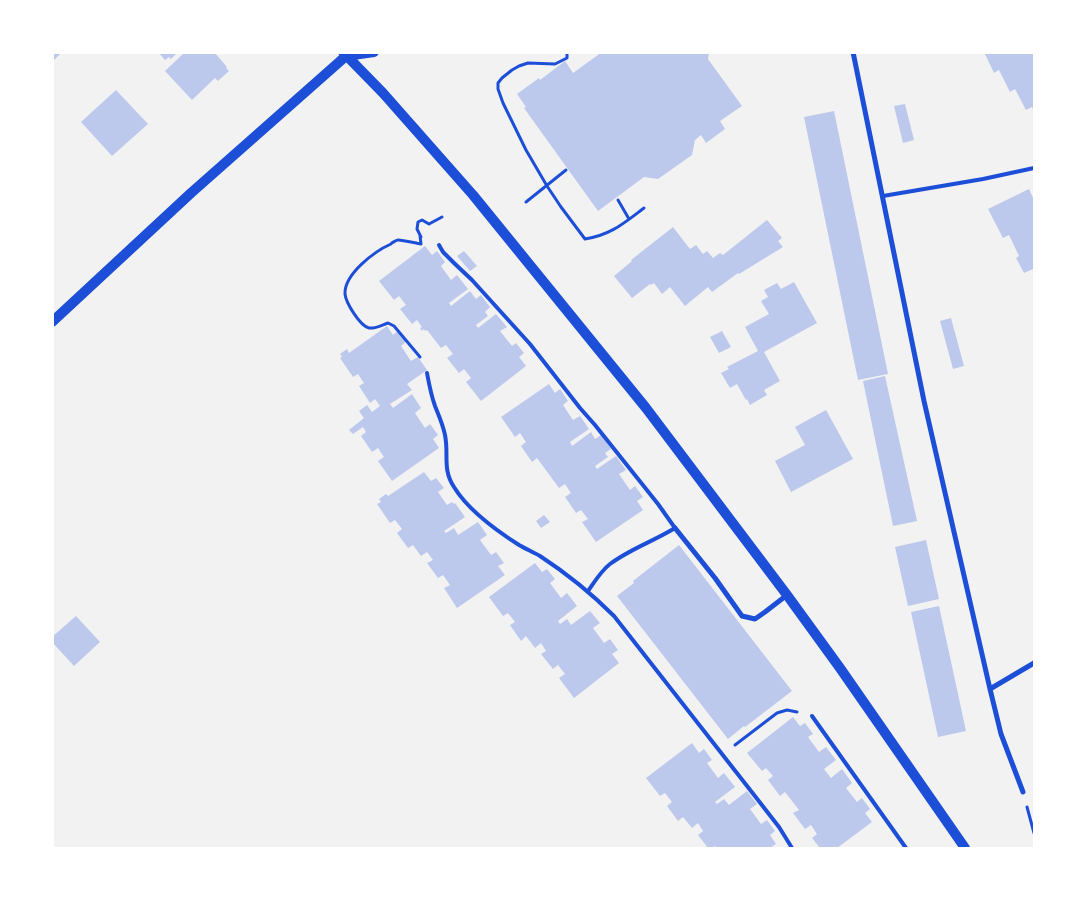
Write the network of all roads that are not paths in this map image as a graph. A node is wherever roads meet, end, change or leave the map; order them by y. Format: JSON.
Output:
{"nodes":[{"id":1,"x":374,"y":52,"type":"edge"},
{"id":2,"x":853,"y":52,"type":"edge"},
{"id":3,"x":346,"y":54,"type":"edge"},
{"id":4,"x":1034,"y":168,"type":"edge"},
{"id":5,"x":883,"y":196,"type":"junction"},
{"id":6,"x":439,"y":245,"type":"road end"},
{"id":7,"x":52,"y":322,"type":"edge"},
{"id":8,"x":427,"y":373,"type":"road end"},
{"id":9,"x":675,"y":528,"type":"junction"},
{"id":10,"x":588,"y":591,"type":"junction"},
{"id":11,"x":787,"y":595,"type":"junction"},
{"id":12,"x":1034,"y":663,"type":"edge"},
{"id":13,"x":990,"y":689,"type":"junction"},
{"id":14,"x":812,"y":716,"type":"road end"},
{"id":15,"x":1023,"y":792,"type":"road end"},
{"id":16,"x":792,"y":848,"type":"edge"},
{"id":17,"x":906,"y":848,"type":"edge"},
{"id":18,"x":965,"y":848,"type":"edge"}],
"edges":[{"from":1,"to":3,"type":"main road"},
{"from":2,"to":5,"type":"street"},
{"from":3,"to":7,"type":"main road"},
{"from":3,"to":11,"type":"main road"},
{"from":4,"to":5,"type":"lane"},
{"from":5,"to":13,"type":"street"},
{"from":6,"to":9,"type":"lane"},
{"from":8,"to":10,"type":"lane"},
{"from":9,"to":10,"type":"lane"},
{"from":9,"to":11,"type":"street"},
{"from":10,"to":16,"type":"lane"},
{"from":11,"to":18,"type":"main road"},
{"from":12,"to":13,"type":"street"},
{"from":13,"to":15,"type":"street"},
{"from":14,"to":17,"type":"lane"}]}
